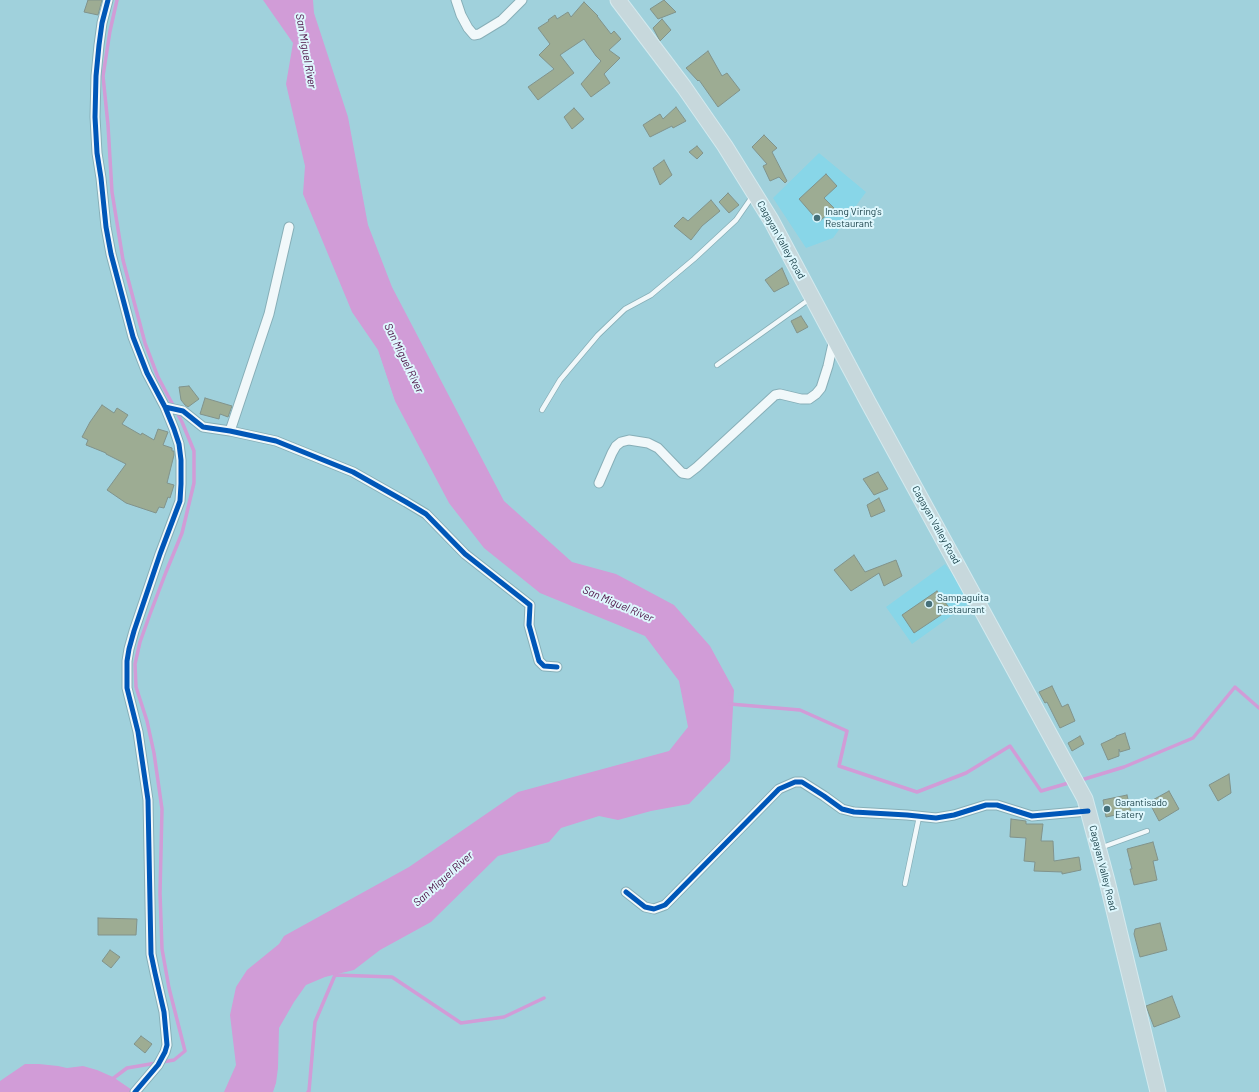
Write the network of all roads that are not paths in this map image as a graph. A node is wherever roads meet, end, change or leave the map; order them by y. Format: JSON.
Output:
{"nodes":[{"id":1,"x":108,"y":0,"type":"edge"},
{"id":2,"x":456,"y":0,"type":"edge"},
{"id":3,"x":522,"y":0,"type":"edge"},
{"id":4,"x":618,"y":0,"type":"edge"},
{"id":5,"x":754,"y":194,"type":"junction"},
{"id":6,"x":288,"y":227,"type":"dead end"},
{"id":7,"x":812,"y":298,"type":"junction"},
{"id":8,"x":834,"y":339,"type":"junction"},
{"id":9,"x":717,"y":365,"type":"dead end"},
{"id":10,"x":165,"y":407,"type":"junction"},
{"id":11,"x":542,"y":410,"type":"dead end"},
{"id":12,"x":230,"y":431,"type":"junction"},
{"id":13,"x":599,"y":483,"type":"dead end"},
{"id":14,"x":557,"y":667,"type":"dead end"},
{"id":15,"x":1087,"y":805,"type":"junction"},
{"id":16,"x":919,"y":817,"type":"junction"},
{"id":17,"x":1147,"y":831,"type":"dead end"},
{"id":18,"x":1098,"y":848,"type":"junction"},
{"id":19,"x":905,"y":884,"type":"dead end"},
{"id":20,"x":626,"y":892,"type":"dead end"},
{"id":21,"x":135,"y":1092,"type":"edge"},
{"id":22,"x":1158,"y":1092,"type":"edge"}],
"edges":[{"from":1,"to":10,"type":"street"},
{"from":2,"to":3,"type":"street"},
{"from":4,"to":5,"type":"highway","name":"Cagayan Valley Road"},
{"from":5,"to":7,"type":"highway","name":"Cagayan Valley Road"},
{"from":5,"to":11,"type":"lane"},
{"from":6,"to":12,"type":"street"},
{"from":7,"to":8,"type":"highway","name":"Cagayan Valley Road"},
{"from":7,"to":9,"type":"lane"},
{"from":8,"to":13,"type":"street"},
{"from":8,"to":15,"type":"highway","name":"Cagayan Valley Road"},
{"from":10,"to":12,"type":"street"},
{"from":10,"to":21,"type":"street"},
{"from":12,"to":14,"type":"street"},
{"from":15,"to":16,"type":"street"},
{"from":15,"to":18,"type":"highway","name":"Cagayan Valley Road"},
{"from":16,"to":19,"type":"lane"},
{"from":16,"to":20,"type":"street"},
{"from":17,"to":18,"type":"lane"},
{"from":18,"to":22,"type":"highway","name":"Cagayan Valley Road"}]}
